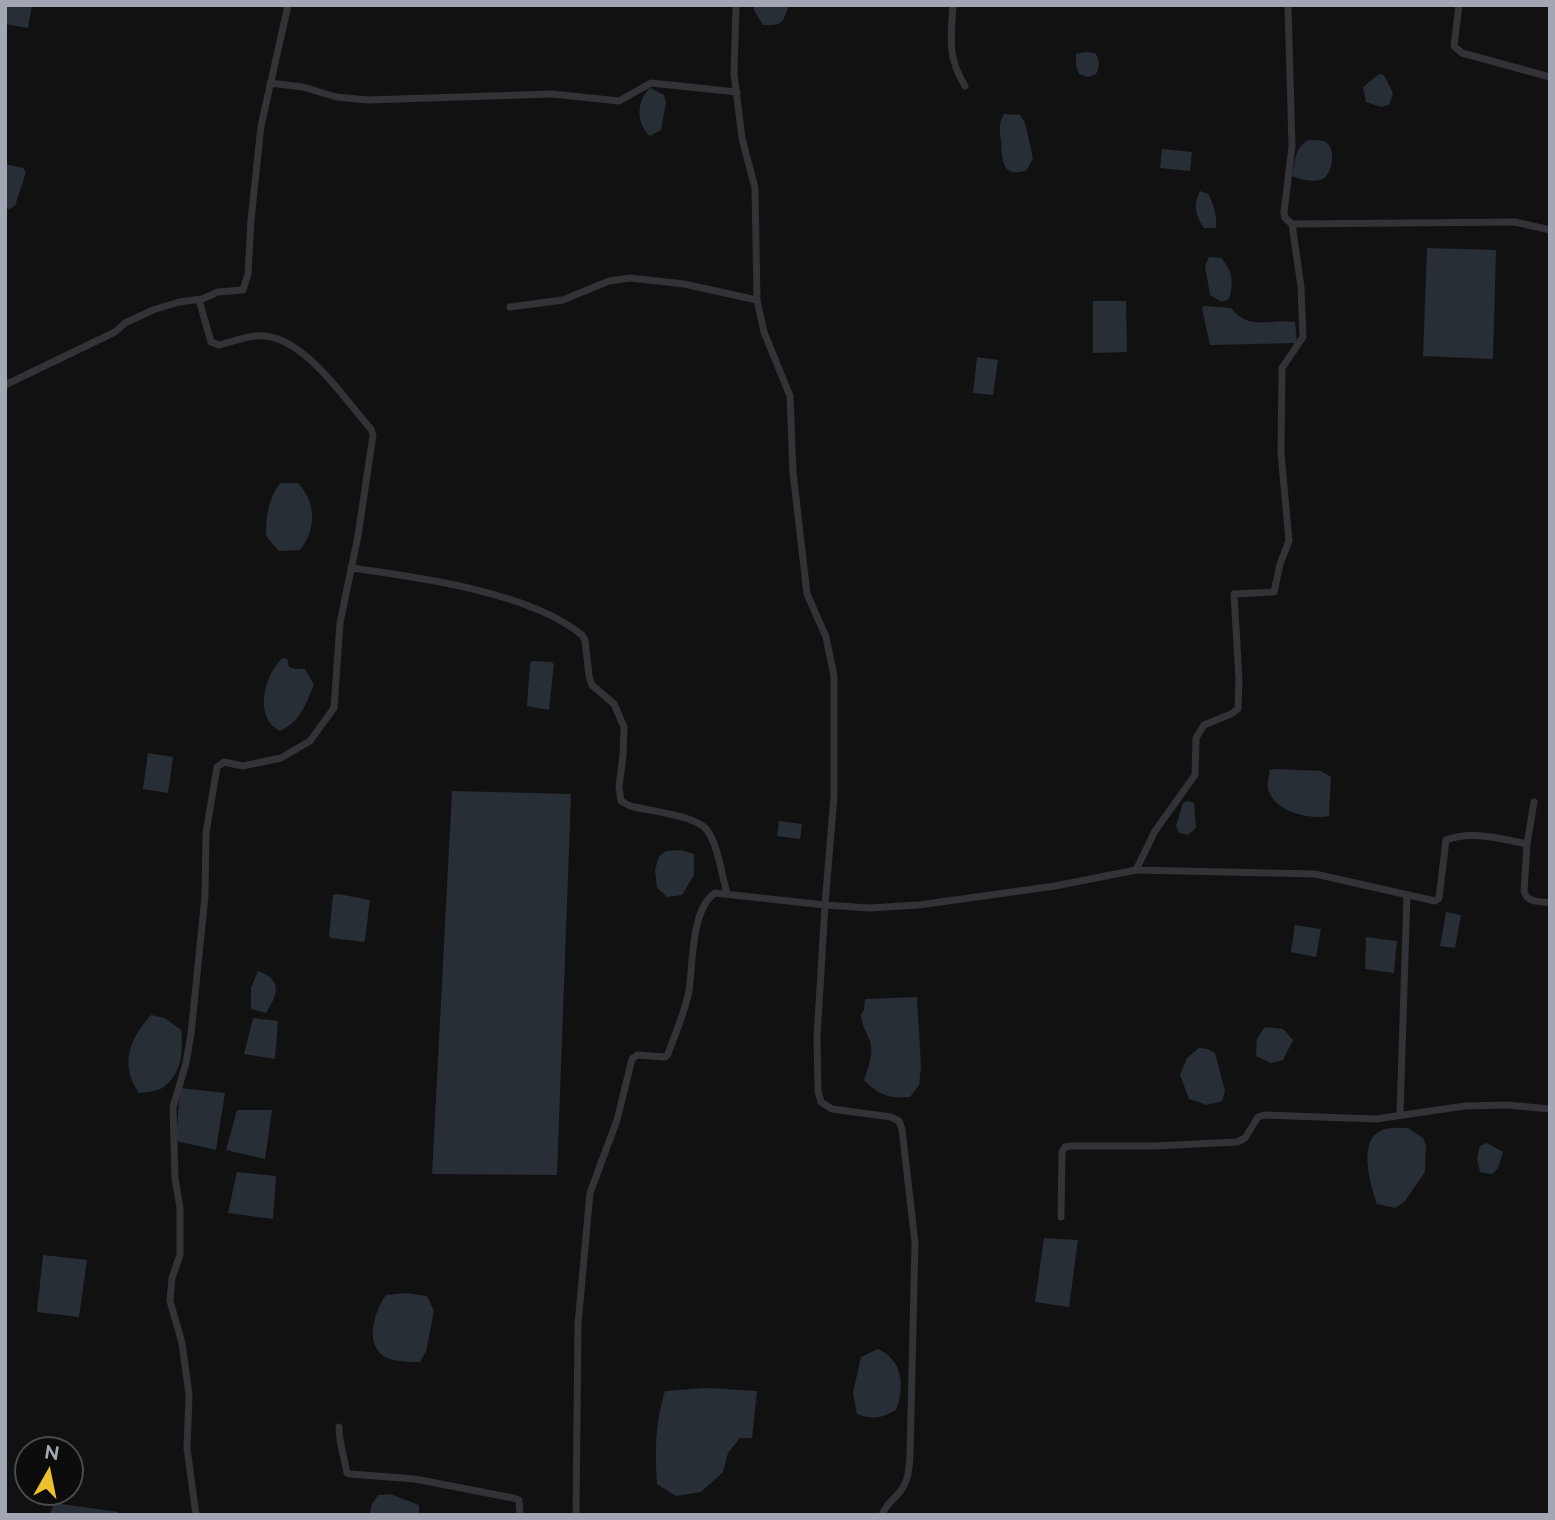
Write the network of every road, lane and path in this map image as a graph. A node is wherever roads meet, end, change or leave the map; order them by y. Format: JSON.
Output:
{"nodes":[{"id":1,"x":288,"y":5,"type":"edge"},
{"id":2,"x":736,"y":5,"type":"edge"},
{"id":3,"x":953,"y":5,"type":"edge"},
{"id":4,"x":1288,"y":5,"type":"edge"},
{"id":5,"x":1459,"y":5,"type":"edge"},
{"id":6,"x":1550,"y":77,"type":"edge"},
{"id":7,"x":270,"y":83,"type":"junction"},
{"id":8,"x":965,"y":86,"type":"dead end"},
{"id":9,"x":737,"y":92,"type":"junction"},
{"id":10,"x":1292,"y":224,"type":"junction"},
{"id":11,"x":1550,"y":230,"type":"edge"},
{"id":12,"x":199,"y":300,"type":"junction"},
{"id":13,"x":757,"y":300,"type":"junction"},
{"id":14,"x":510,"y":307,"type":"dead end"},
{"id":15,"x":5,"y":386,"type":"edge"},
{"id":16,"x":351,"y":568,"type":"junction"},
{"id":17,"x":1534,"y":802,"type":"dead end"},
{"id":18,"x":1527,"y":844,"type":"junction"},
{"id":19,"x":1136,"y":870,"type":"junction"},
{"id":20,"x":727,"y":893,"type":"junction"},
{"id":21,"x":1407,"y":895,"type":"junction"},
{"id":22,"x":1550,"y":903,"type":"edge"},
{"id":23,"x":825,"y":905,"type":"junction"},
{"id":24,"x":1550,"y":1109,"type":"edge"},
{"id":25,"x":1400,"y":1114,"type":"junction"},
{"id":26,"x":1061,"y":1217,"type":"dead end"},
{"id":27,"x":339,"y":1427,"type":"dead end"},
{"id":28,"x":196,"y":1515,"type":"edge"},
{"id":29,"x":520,"y":1515,"type":"edge"},
{"id":30,"x":576,"y":1515,"type":"edge"},
{"id":31,"x":882,"y":1515,"type":"edge"}],
"edges":[{"from":1,"to":7,"type":"street"},
{"from":2,"to":9,"type":"street"},
{"from":3,"to":8,"type":"street"},
{"from":4,"to":10,"type":"street"},
{"from":5,"to":6,"type":"street"},
{"from":7,"to":9,"type":"street"},
{"from":7,"to":12,"type":"street"},
{"from":9,"to":13,"type":"street"},
{"from":10,"to":11,"type":"street"},
{"from":10,"to":19,"type":"street"},
{"from":12,"to":15,"type":"street"},
{"from":12,"to":16,"type":"street"},
{"from":13,"to":14,"type":"street"},
{"from":13,"to":23,"type":"street"},
{"from":16,"to":20,"type":"street"},
{"from":16,"to":28,"type":"street"},
{"from":17,"to":18,"type":"street"},
{"from":18,"to":21,"type":"street"},
{"from":18,"to":22,"type":"street"},
{"from":19,"to":21,"type":"street"},
{"from":19,"to":23,"type":"street"},
{"from":20,"to":23,"type":"street"},
{"from":20,"to":30,"type":"street"},
{"from":21,"to":25,"type":"street"},
{"from":23,"to":31,"type":"street"},
{"from":24,"to":25,"type":"street"},
{"from":25,"to":26,"type":"street"},
{"from":27,"to":29,"type":"street"}]}
